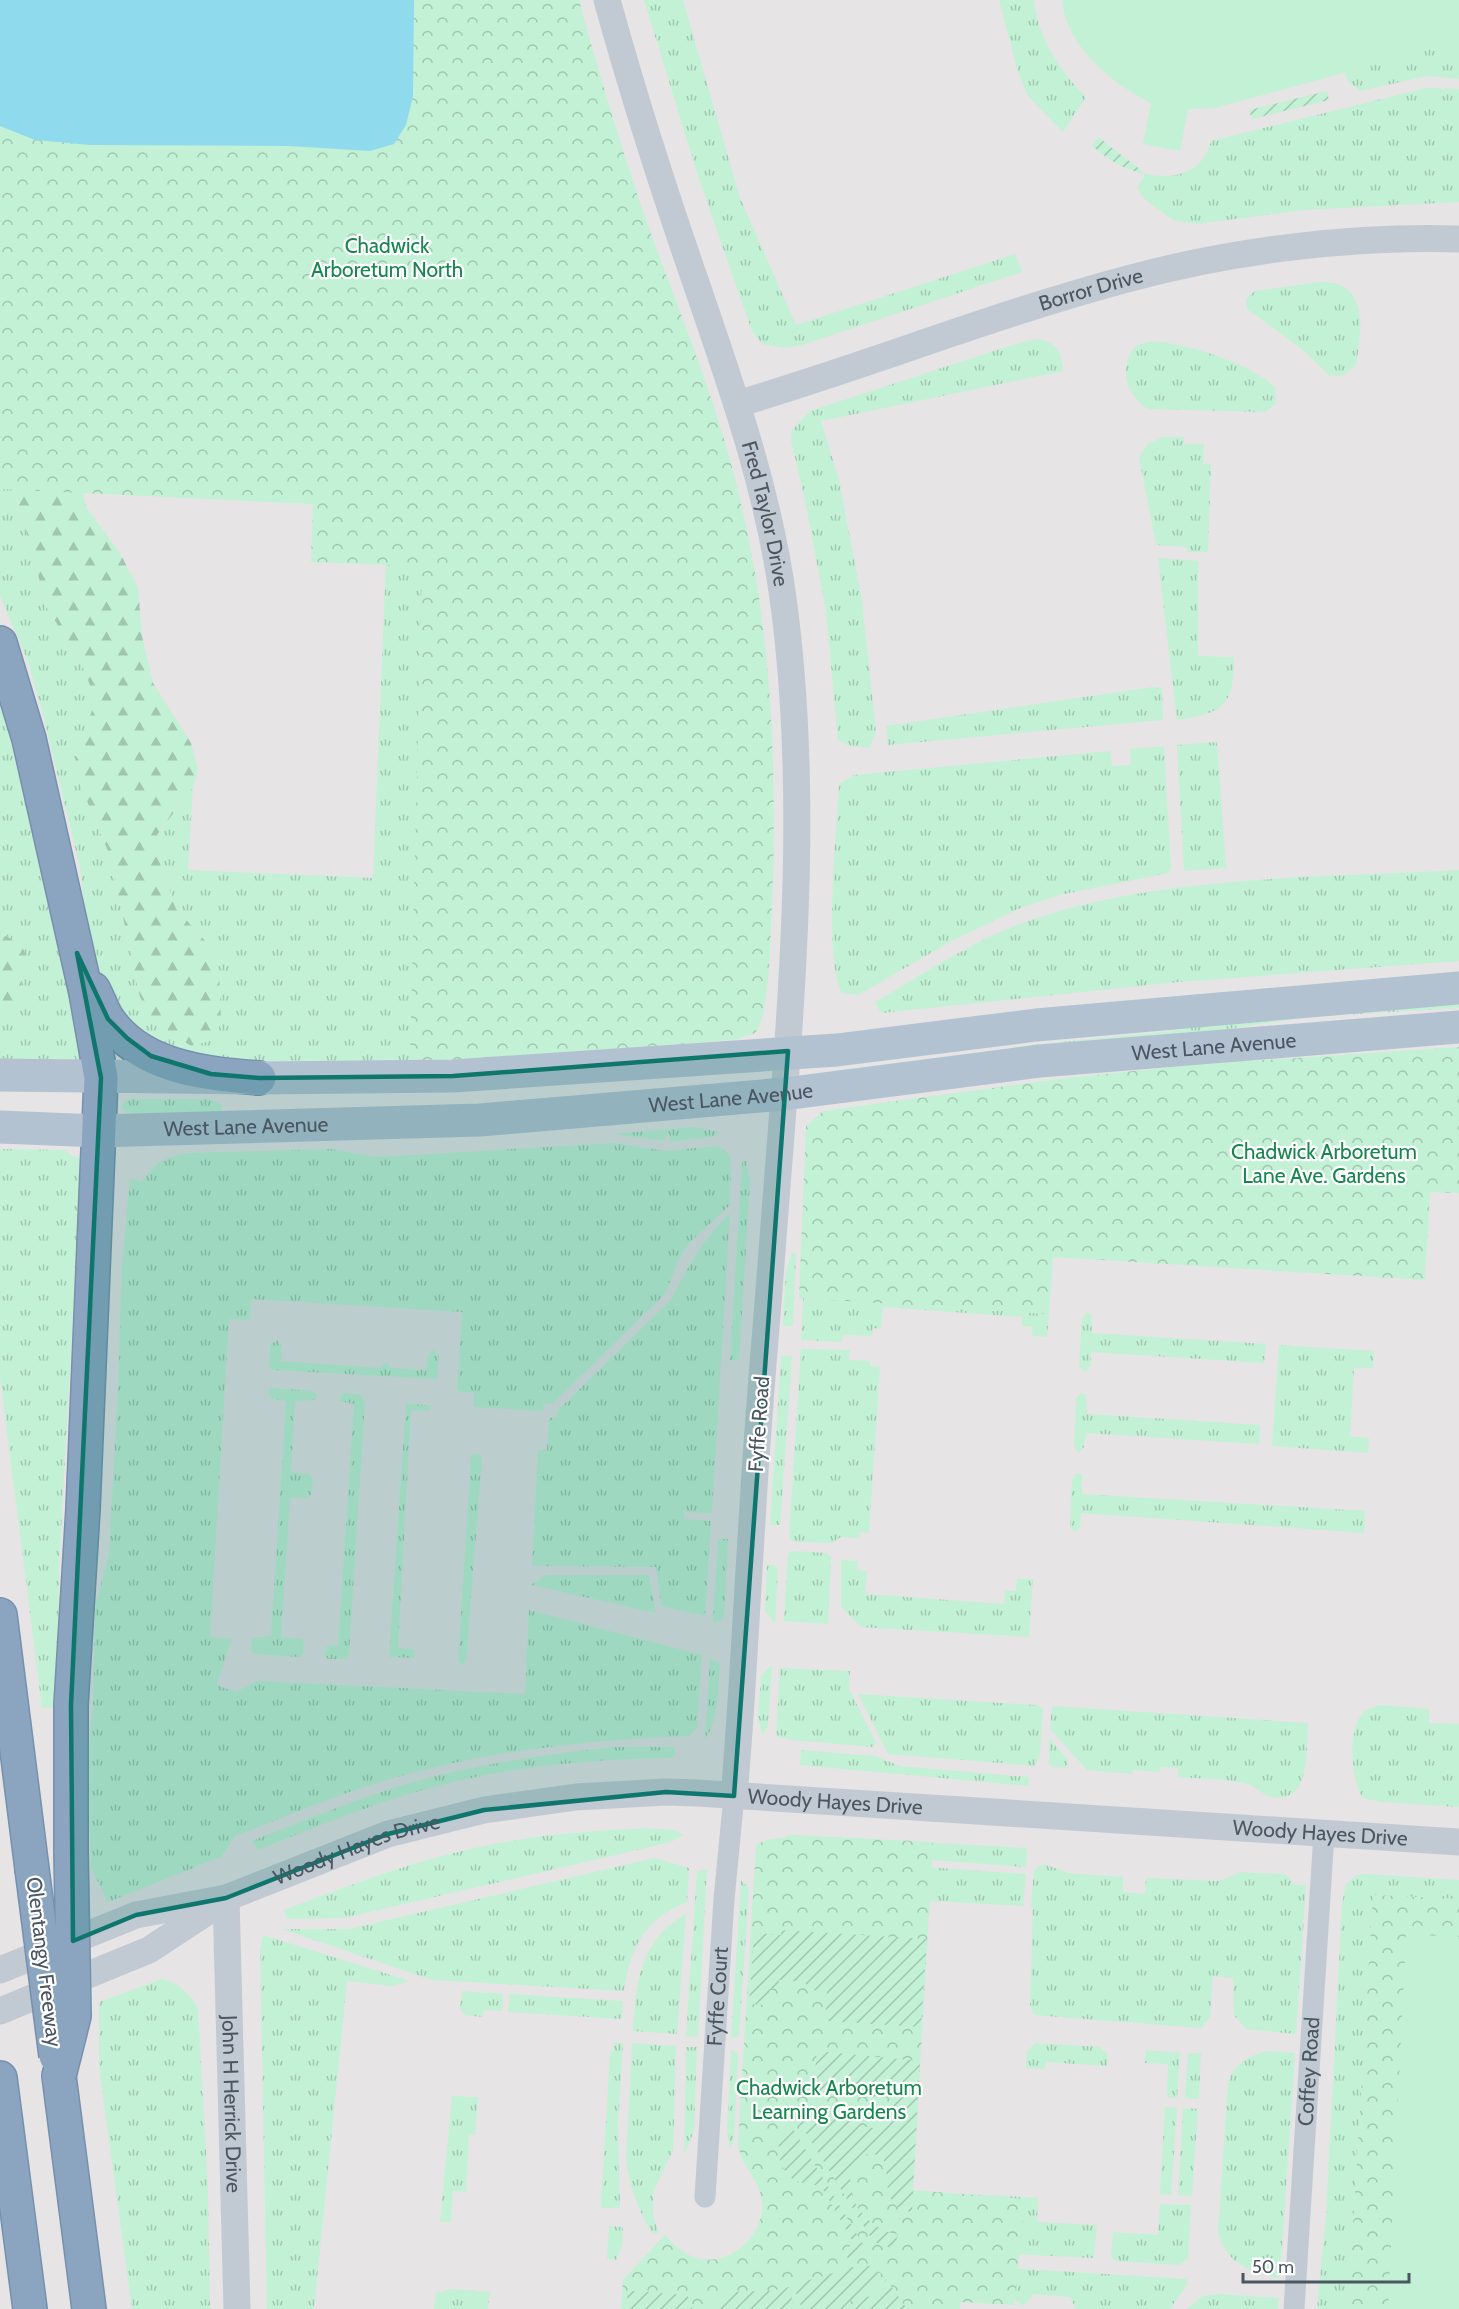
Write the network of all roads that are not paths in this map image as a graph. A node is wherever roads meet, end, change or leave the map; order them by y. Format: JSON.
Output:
{"nodes":[{"id":1,"x":607,"y":0,"type":"edge"},
{"id":2,"x":1459,"y":238,"type":"edge"},
{"id":3,"x":737,"y":404,"type":"junction"},
{"id":4,"x":0,"y":643,"type":"edge"},
{"id":5,"x":77,"y":953,"type":"junction"},
{"id":6,"x":1459,"y":988,"type":"edge"},
{"id":7,"x":1459,"y":1027,"type":"edge"},
{"id":8,"x":788,"y":1052,"type":"junction"},
{"id":9,"x":0,"y":1075,"type":"edge"},
{"id":10,"x":101,"y":1078,"type":"junction"},
{"id":11,"x":259,"y":1078,"type":"junction"},
{"id":12,"x":784,"y":1094,"type":"junction"},
{"id":13,"x":0,"y":1128,"type":"edge"},
{"id":14,"x":99,"y":1131,"type":"junction"},
{"id":15,"x":0,"y":1615,"type":"edge"},
{"id":16,"x":734,"y":1796,"type":"junction"},
{"id":17,"x":1324,"y":1833,"type":"junction"},
{"id":18,"x":1459,"y":1842,"type":"edge"},
{"id":19,"x":226,"y":1898,"type":"junction"},
{"id":20,"x":0,"y":1970,"type":"edge"},
{"id":21,"x":0,"y":2011,"type":"edge"},
{"id":22,"x":59,"y":2076,"type":"junction"},
{"id":23,"x":1,"y":2089,"type":"edge"},
{"id":24,"x":705,"y":2197,"type":"dead end"},
{"id":25,"x":30,"y":2309,"type":"edge"},
{"id":26,"x":89,"y":2309,"type":"edge"},
{"id":27,"x":237,"y":2309,"type":"edge"},
{"id":28,"x":1294,"y":2309,"type":"edge"}],
"edges":[{"from":1,"to":3,"type":"street","name":"Fred Taylor Drive"},
{"from":2,"to":3,"type":"street","name":"Borror Drive"},
{"from":3,"to":8,"type":"street","name":"Fred Taylor Drive"},
{"from":4,"to":5,"type":"highway"},
{"from":5,"to":10,"type":"highway"},
{"from":5,"to":11,"type":"highway"},
{"from":6,"to":8,"type":"main road","name":"West Lane Avenue"},
{"from":7,"to":12,"type":"main road","name":"West Lane Avenue"},
{"from":8,"to":11,"type":"main road","name":"West Lane Avenue"},
{"from":8,"to":12,"type":"street","name":"Fyffe Road"},
{"from":9,"to":10,"type":"main road","name":"West Lane Avenue"},
{"from":10,"to":11,"type":"main road","name":"West Lane Avenue"},
{"from":10,"to":14,"type":"highway"},
{"from":12,"to":14,"type":"main road","name":"West Lane Avenue"},
{"from":12,"to":16,"type":"street","name":"Fyffe Road"},
{"from":13,"to":14,"type":"main road","name":"West Lane Avenue"},
{"from":14,"to":22,"type":"highway","bridge":true},
{"from":15,"to":22,"type":"highway","name":"Olentangy Freeway","bridge":true},
{"from":16,"to":17,"type":"street","name":"Woody Hayes Drive"},
{"from":16,"to":19,"type":"street","name":"Woody Hayes Drive"},
{"from":16,"to":24,"type":"street","name":"Fyffe Court"},
{"from":17,"to":18,"type":"street","name":"Woody Hayes Drive"},
{"from":17,"to":28,"type":"street","name":"Coffey Road"},
{"from":19,"to":20,"type":"street","name":"Woody Hayes Drive"},
{"from":19,"to":21,"type":"street","name":"Woody Hayes Drive"},
{"from":19,"to":27,"type":"street","name":"John H Herrick Drive"},
{"from":22,"to":26,"type":"highway","name":"Olentangy Freeway"},
{"from":23,"to":25,"type":"highway"}]}
